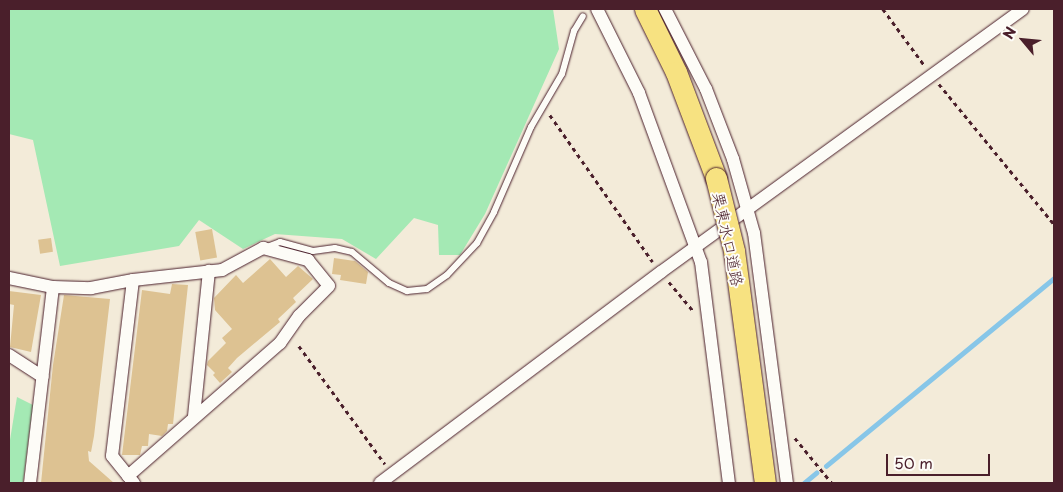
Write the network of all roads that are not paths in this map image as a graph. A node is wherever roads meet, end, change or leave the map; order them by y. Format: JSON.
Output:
{"nodes":[{"id":1,"x":597,"y":9,"type":"edge"},
{"id":2,"x":645,"y":9,"type":"edge"},
{"id":3,"x":665,"y":9,"type":"edge"},
{"id":4,"x":1023,"y":9,"type":"edge"},
{"id":5,"x":583,"y":16,"type":"dead end"},
{"id":6,"x":746,"y":210,"type":"junction"},
{"id":7,"x":696,"y":247,"type":"junction"},
{"id":8,"x":263,"y":248,"type":"junction"},
{"id":9,"x":209,"y":271,"type":"junction"},
{"id":10,"x":9,"y":278,"type":"edge"},
{"id":11,"x":133,"y":280,"type":"junction"},
{"id":12,"x":53,"y":287,"type":"junction"},
{"id":13,"x":9,"y":355,"type":"edge"},
{"id":14,"x":43,"y":377,"type":"junction"},
{"id":15,"x":194,"y":416,"type":"junction"},
{"id":16,"x":131,"y":480,"type":"edge"},
{"id":17,"x":30,"y":483,"type":"edge"},
{"id":18,"x":380,"y":483,"type":"edge"},
{"id":19,"x":729,"y":483,"type":"edge"},
{"id":20,"x":765,"y":483,"type":"edge"},
{"id":21,"x":787,"y":483,"type":"edge"}],
"edges":[{"from":1,"to":7,"type":"street"},
{"from":2,"to":20,"type":"highway","name":"栗東水口道路","bridge":true},
{"from":3,"to":6,"type":"street"},
{"from":4,"to":6,"type":"street"},
{"from":5,"to":8,"type":"lane"},
{"from":6,"to":7,"type":"street"},
{"from":6,"to":21,"type":"street"},
{"from":7,"to":18,"type":"street"},
{"from":7,"to":19,"type":"street"},
{"from":8,"to":9,"type":"street"},
{"from":8,"to":15,"type":"street"},
{"from":9,"to":11,"type":"street"},
{"from":9,"to":15,"type":"street"},
{"from":10,"to":12,"type":"street"},
{"from":11,"to":12,"type":"street"},
{"from":11,"to":16,"type":"street"},
{"from":12,"to":14,"type":"street"},
{"from":13,"to":14,"type":"street"},
{"from":14,"to":17,"type":"street"},
{"from":15,"to":16,"type":"street"}]}
